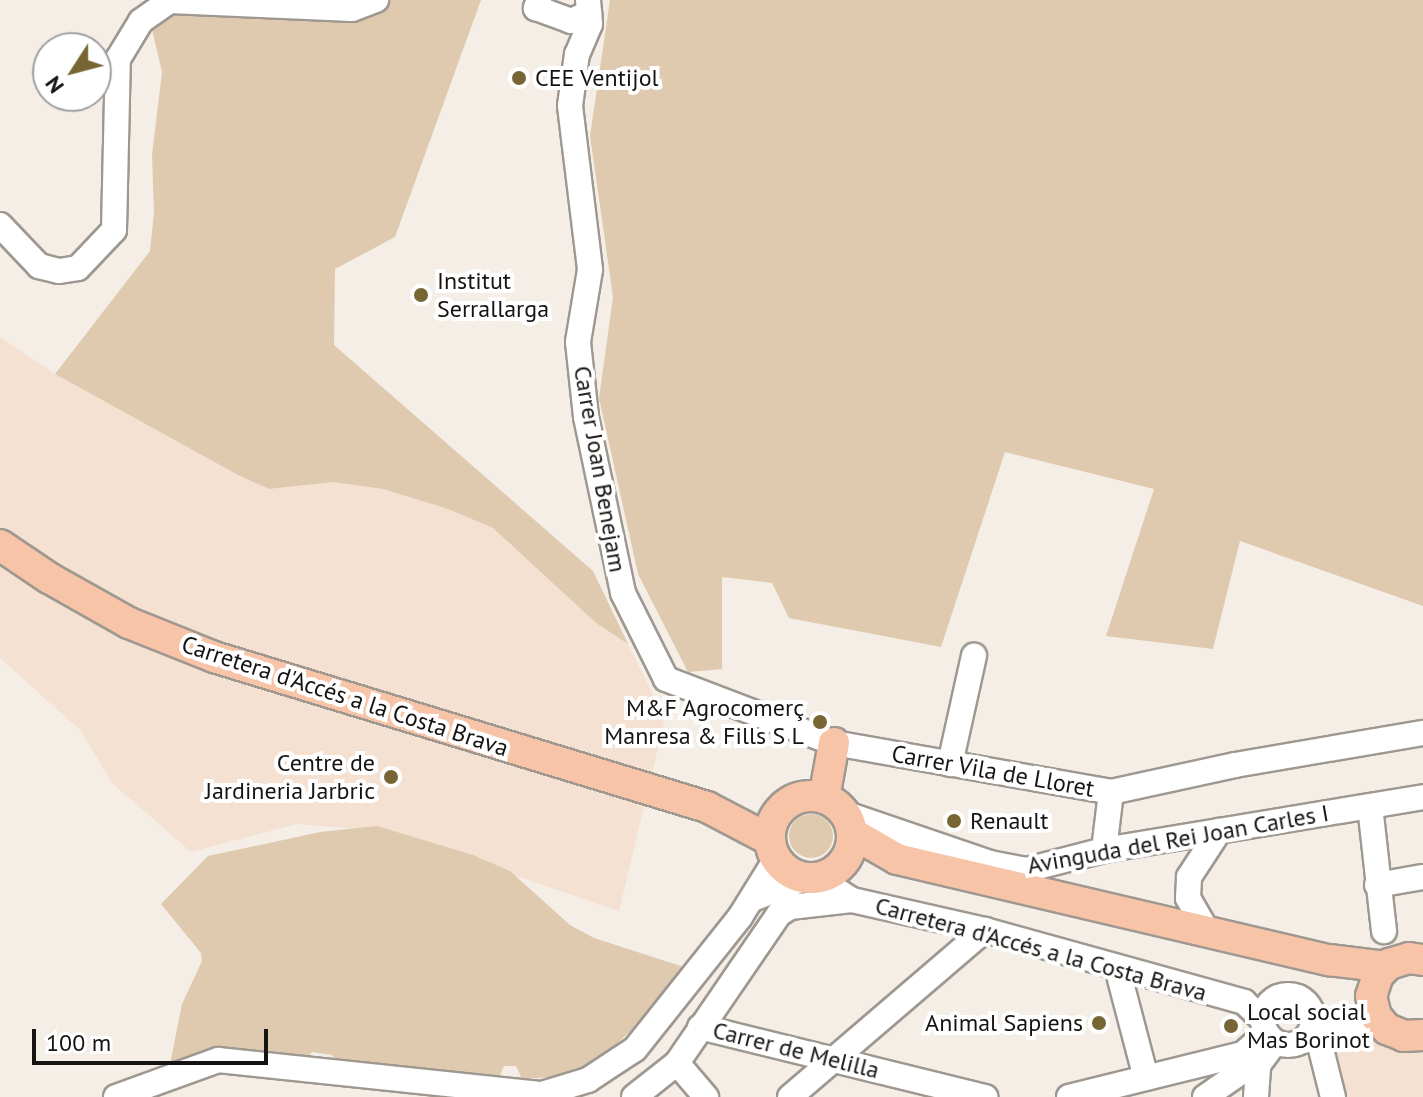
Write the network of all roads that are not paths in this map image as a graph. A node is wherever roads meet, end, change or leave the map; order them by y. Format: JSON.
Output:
{"nodes":[{"id":1,"x":376,"y":0,"type":"edge"},
{"id":2,"x":539,"y":0,"type":"edge"},
{"id":3,"x":588,"y":6,"type":"edge"},
{"id":4,"x":0,"y":225,"type":"edge"},
{"id":5,"x":0,"y":545,"type":"edge"},
{"id":6,"x":974,"y":656,"type":"dead end"},
{"id":7,"x":666,"y":679,"type":"joint"},
{"id":8,"x":1423,"y":733,"type":"edge"},
{"id":9,"x":834,"y":743,"type":"junction"},
{"id":10,"x":950,"y":764,"type":"junction"},
{"id":11,"x":1111,"y":792,"type":"junction"},
{"id":12,"x":1423,"y":797,"type":"edge"},
{"id":13,"x":1370,"y":806,"type":"junction"},
{"id":14,"x":707,"y":807,"type":"junction"},
{"id":15,"x":782,"y":808,"type":"junction"},
{"id":16,"x":840,"y":815,"type":"junction"},
{"id":17,"x":1219,"y":831,"type":"junction"},
{"id":18,"x":773,"y":850,"type":"junction"},
{"id":19,"x":1104,"y":850,"type":"junction"},
{"id":20,"x":897,"y":859,"type":"junction"},
{"id":21,"x":819,"y":876,"type":"junction"},
{"id":22,"x":1423,"y":877,"type":"edge"},
{"id":23,"x":1377,"y":885,"type":"junction"},
{"id":24,"x":852,"y":900,"type":"junction"},
{"id":25,"x":748,"y":907,"type":"junction"},
{"id":26,"x":985,"y":930,"type":"junction"},
{"id":27,"x":1207,"y":931,"type":"junction"},
{"id":28,"x":1384,"y":931,"type":"dead end"},
{"id":29,"x":1423,"y":960,"type":"edge"},
{"id":30,"x":1120,"y":979,"type":"dead end"},
{"id":31,"x":722,"y":995,"type":"junction"},
{"id":32,"x":1377,"y":996,"type":"junction"},
{"id":33,"x":700,"y":1027,"type":"junction"},
{"id":34,"x":1311,"y":1032,"type":"junction"},
{"id":35,"x":1266,"y":1035,"type":"junction"},
{"id":36,"x":1423,"y":1035,"type":"edge"},
{"id":37,"x":835,"y":1060,"type":"junction"},
{"id":38,"x":677,"y":1063,"type":"junction"},
{"id":39,"x":1144,"y":1067,"type":"junction"},
{"id":40,"x":417,"y":1084,"type":"junction"},
{"id":41,"x":512,"y":1094,"type":"edge"},
{"id":42,"x":116,"y":1097,"type":"edge"},
{"id":43,"x":386,"y":1097,"type":"edge"},
{"id":44,"x":634,"y":1097,"type":"edge"},
{"id":45,"x":706,"y":1097,"type":"edge"},
{"id":46,"x":790,"y":1097,"type":"edge"},
{"id":47,"x":986,"y":1097,"type":"edge"},
{"id":48,"x":1069,"y":1097,"type":"edge"},
{"id":49,"x":1205,"y":1097,"type":"edge"},
{"id":50,"x":1256,"y":1097,"type":"edge"},
{"id":51,"x":1333,"y":1097,"type":"edge"}],
"edges":[{"from":1,"to":4,"type":"street"},
{"from":2,"to":3,"type":"street","name":"Carrer Joan Benejam"},
{"from":3,"to":7,"type":"street","name":"Carrer Joan Benejam"},
{"from":5,"to":14,"type":"main road","name":"Carretera d'Accés a la Costa Brava"},
{"from":6,"to":10,"type":"street"},
{"from":7,"to":9,"type":"street","name":"Carrer Vila de Lloret"},
{"from":8,"to":11,"type":"street","name":"Carrer Vila de Lloret"},
{"from":9,"to":10,"type":"street","name":"Carrer Vila de Lloret"},
{"from":9,"to":16,"type":"main road"},
{"from":10,"to":11,"type":"street","name":"Carrer Vila de Lloret"},
{"from":11,"to":19,"type":"street"},
{"from":12,"to":13,"type":"street","name":"Avinguda del Rei Joan Carles I"},
{"from":13,"to":17,"type":"street","name":"Avinguda del Rei Joan Carles I"},
{"from":13,"to":23,"type":"street"},
{"from":14,"to":15,"type":"main road","name":"Carretera d'Accés a la Costa Brava"},
{"from":14,"to":18,"type":"main road","name":"Carretera d'Accés a la Costa Brava"},
{"from":15,"to":16,"type":"main road"},
{"from":15,"to":18,"type":"main road"},
{"from":16,"to":19,"type":"street","name":"Avinguda del Rei Joan Carles I"},
{"from":16,"to":20,"type":"main road","name":"Carretera d'Accés a la Costa Brava"},
{"from":16,"to":21,"type":"main road"},
{"from":17,"to":19,"type":"street","name":"Avinguda del Rei Joan Carles I"},
{"from":17,"to":27,"type":"street"},
{"from":18,"to":21,"type":"main road"},
{"from":18,"to":25,"type":"street"},
{"from":20,"to":21,"type":"main road","name":"Carretera d'Accés a la Costa Brava"},
{"from":20,"to":27,"type":"main road","name":"Carretera d'Accés a la Costa Brava"},
{"from":21,"to":24,"type":"street","name":"Carretera d'Accés a la Costa Brava"},
{"from":21,"to":25,"type":"street"},
{"from":22,"to":23,"type":"street"},
{"from":23,"to":28,"type":"street"},
{"from":24,"to":26,"type":"street","name":"Carretera d'Accés a la Costa Brava"},
{"from":24,"to":31,"type":"street"},
{"from":25,"to":31,"type":"street"},
{"from":25,"to":41,"type":"street"},
{"from":26,"to":35,"type":"street","name":"Carretera d'Accés a la Costa Brava"},
{"from":26,"to":37,"type":"street"},
{"from":27,"to":32,"type":"main road","name":"Carretera d'Accés a la Costa Brava"},
{"from":29,"to":32,"type":"main road"},
{"from":30,"to":39,"type":"street"},
{"from":31,"to":33,"type":"street"},
{"from":32,"to":34,"type":"street"},
{"from":32,"to":36,"type":"main road","name":"Carretera d'Accés a la Costa Brava"},
{"from":33,"to":37,"type":"street","name":"Carrer de Melilla"},
{"from":33,"to":38,"type":"street"},
{"from":34,"to":35,"type":"street"},
{"from":34,"to":35,"type":"street"},
{"from":34,"to":51,"type":"street"},
{"from":35,"to":39,"type":"street"},
{"from":35,"to":49,"type":"street"},
{"from":35,"to":50,"type":"street"},
{"from":37,"to":46,"type":"street"},
{"from":37,"to":47,"type":"street","name":"Carrer de Melilla"},
{"from":38,"to":44,"type":"street"},
{"from":38,"to":45,"type":"street"},
{"from":39,"to":48,"type":"street"},
{"from":40,"to":41,"type":"street"},
{"from":40,"to":42,"type":"street"},
{"from":40,"to":43,"type":"street"}]}
